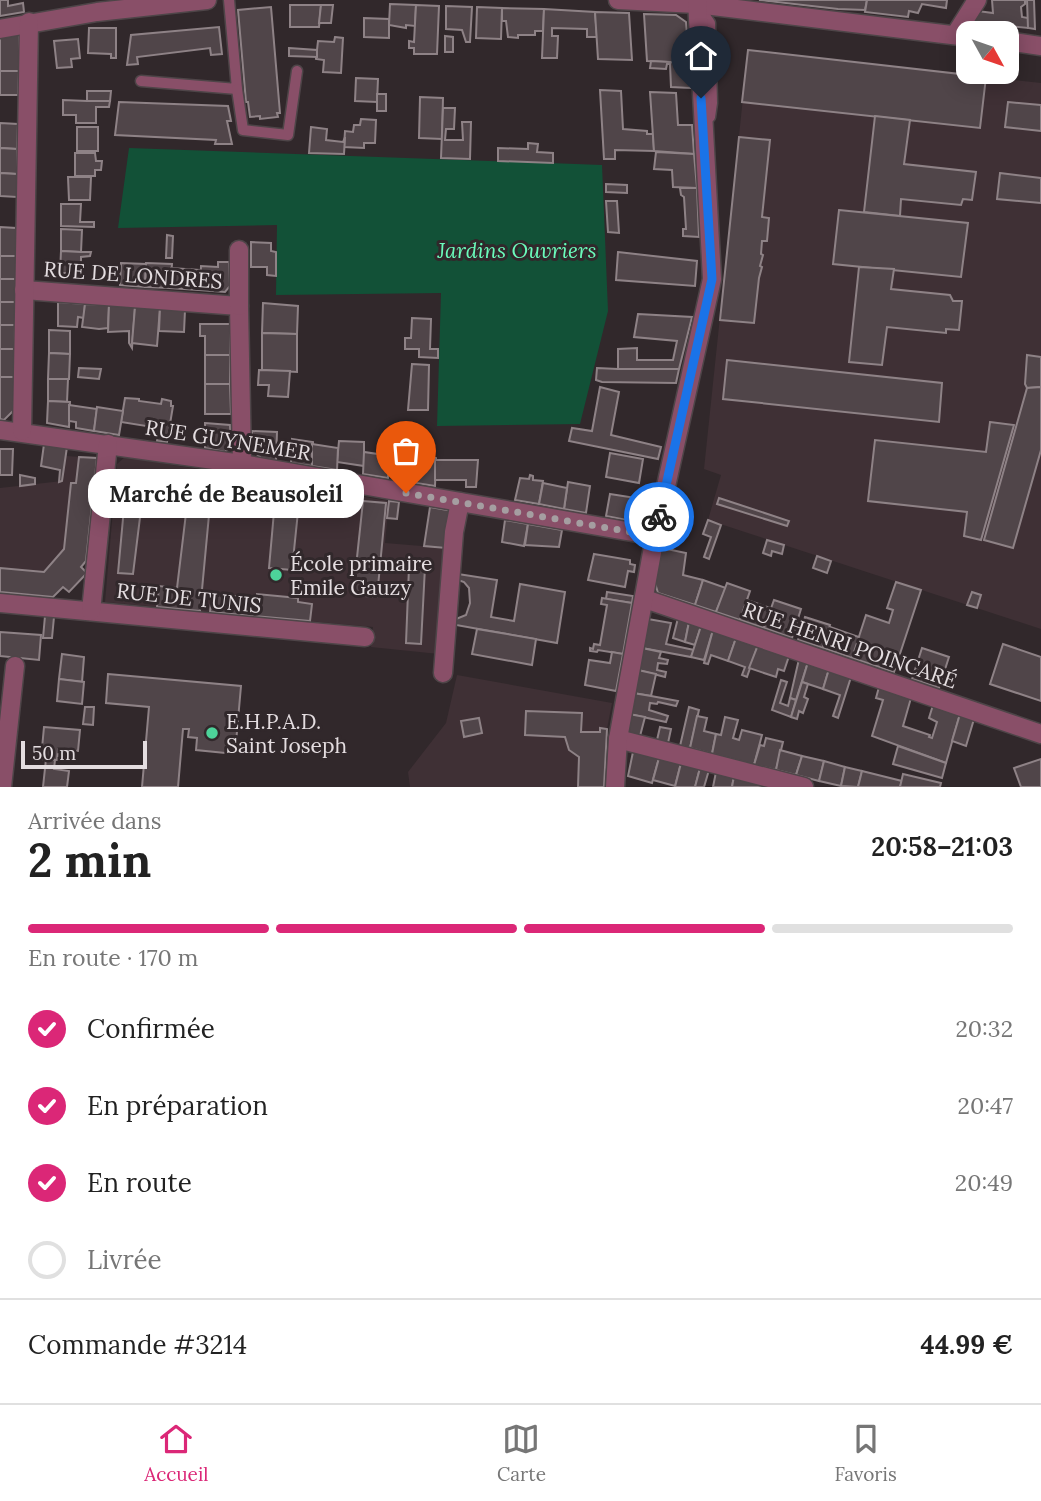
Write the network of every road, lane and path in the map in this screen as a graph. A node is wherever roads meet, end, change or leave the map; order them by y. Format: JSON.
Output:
{"nodes":[{"id":1,"x":207,"y":0,"type":"edge"},
{"id":2,"x":229,"y":0,"type":"edge"},
{"id":3,"x":618,"y":0,"type":"edge"},
{"id":4,"x":977,"y":0,"type":"edge"},
{"id":5,"x":696,"y":2,"type":"edge"},
{"id":6,"x":96,"y":6,"type":"edge"},
{"id":7,"x":968,"y":21,"type":"edge"},
{"id":8,"x":29,"y":22,"type":"junction"},
{"id":9,"x":0,"y":29,"type":"edge"},
{"id":10,"x":956,"y":35,"type":"edge"},
{"id":11,"x":1019,"y":43,"type":"edge"},
{"id":12,"x":1041,"y":46,"type":"edge"},
{"id":13,"x":297,"y":71,"type":"dead end"},
{"id":14,"x":141,"y":81,"type":"dead end"},
{"id":15,"x":237,"y":89,"type":"junction"},
{"id":16,"x":239,"y":250,"type":"dead end"},
{"id":17,"x":24,"y":290,"type":"junction"},
{"id":18,"x":239,"y":306,"type":"junction"},
{"id":19,"x":0,"y":429,"type":"edge"},
{"id":20,"x":22,"y":431,"type":"junction"},
{"id":21,"x":108,"y":444,"type":"junction"},
{"id":22,"x":242,"y":464,"type":"junction"},
{"id":23,"x":460,"y":502,"type":"junction"},
{"id":24,"x":654,"y":536,"type":"junction"},
{"id":25,"x":645,"y":599,"type":"junction"},
{"id":26,"x":0,"y":603,"type":"edge"},
{"id":27,"x":91,"y":611,"type":"junction"},
{"id":28,"x":365,"y":637,"type":"dead end"},
{"id":29,"x":15,"y":666,"type":"dead end"},
{"id":30,"x":443,"y":673,"type":"dead end"},
{"id":31,"x":1041,"y":734,"type":"edge"},
{"id":32,"x":618,"y":739,"type":"junction"},
{"id":33,"x":2,"y":787,"type":"edge"},
{"id":34,"x":615,"y":787,"type":"edge"},
{"id":35,"x":804,"y":787,"type":"edge"}],
"edges":[{"from":1,"to":6,"type":"street"},
{"from":2,"to":15,"type":"lane"},
{"from":3,"to":5,"type":"street"},
{"from":4,"to":7,"type":"street"},
{"from":5,"to":10,"type":"street"},
{"from":5,"to":24,"type":"street"},
{"from":6,"to":8,"type":"street"},
{"from":8,"to":9,"type":"street"},
{"from":8,"to":17,"type":"street"},
{"from":11,"to":12,"type":"street"},
{"from":13,"to":15,"type":"lane"},
{"from":14,"to":15,"type":"lane"},
{"from":16,"to":18,"type":"street","name":"RUE DE LONDRES"},
{"from":17,"to":18,"type":"street","name":"RUE DE LONDRES"},
{"from":17,"to":20,"type":"street"},
{"from":18,"to":22,"type":"street","name":"RUE DE LONDRES"},
{"from":19,"to":20,"type":"street","name":"RUE GUYNEMER"},
{"from":20,"to":21,"type":"street","name":"RUE GUYNEMER"},
{"from":21,"to":22,"type":"street","name":"RUE GUYNEMER"},
{"from":21,"to":27,"type":"street","name":"RUE DE TUNIS"},
{"from":22,"to":23,"type":"street","name":"RUE GUYNEMER"},
{"from":23,"to":24,"type":"street","name":"RUE GUYNEMER"},
{"from":23,"to":30,"type":"street"},
{"from":24,"to":25,"type":"street"},
{"from":25,"to":31,"type":"street","name":"RUE HENRI POINCARÉ"},
{"from":25,"to":32,"type":"street"},
{"from":26,"to":27,"type":"street","name":"RUE DE TUNIS"},
{"from":27,"to":28,"type":"street","name":"RUE DE TUNIS"},
{"from":29,"to":33,"type":"street"},
{"from":32,"to":34,"type":"street"},
{"from":32,"to":35,"type":"street"}]}
